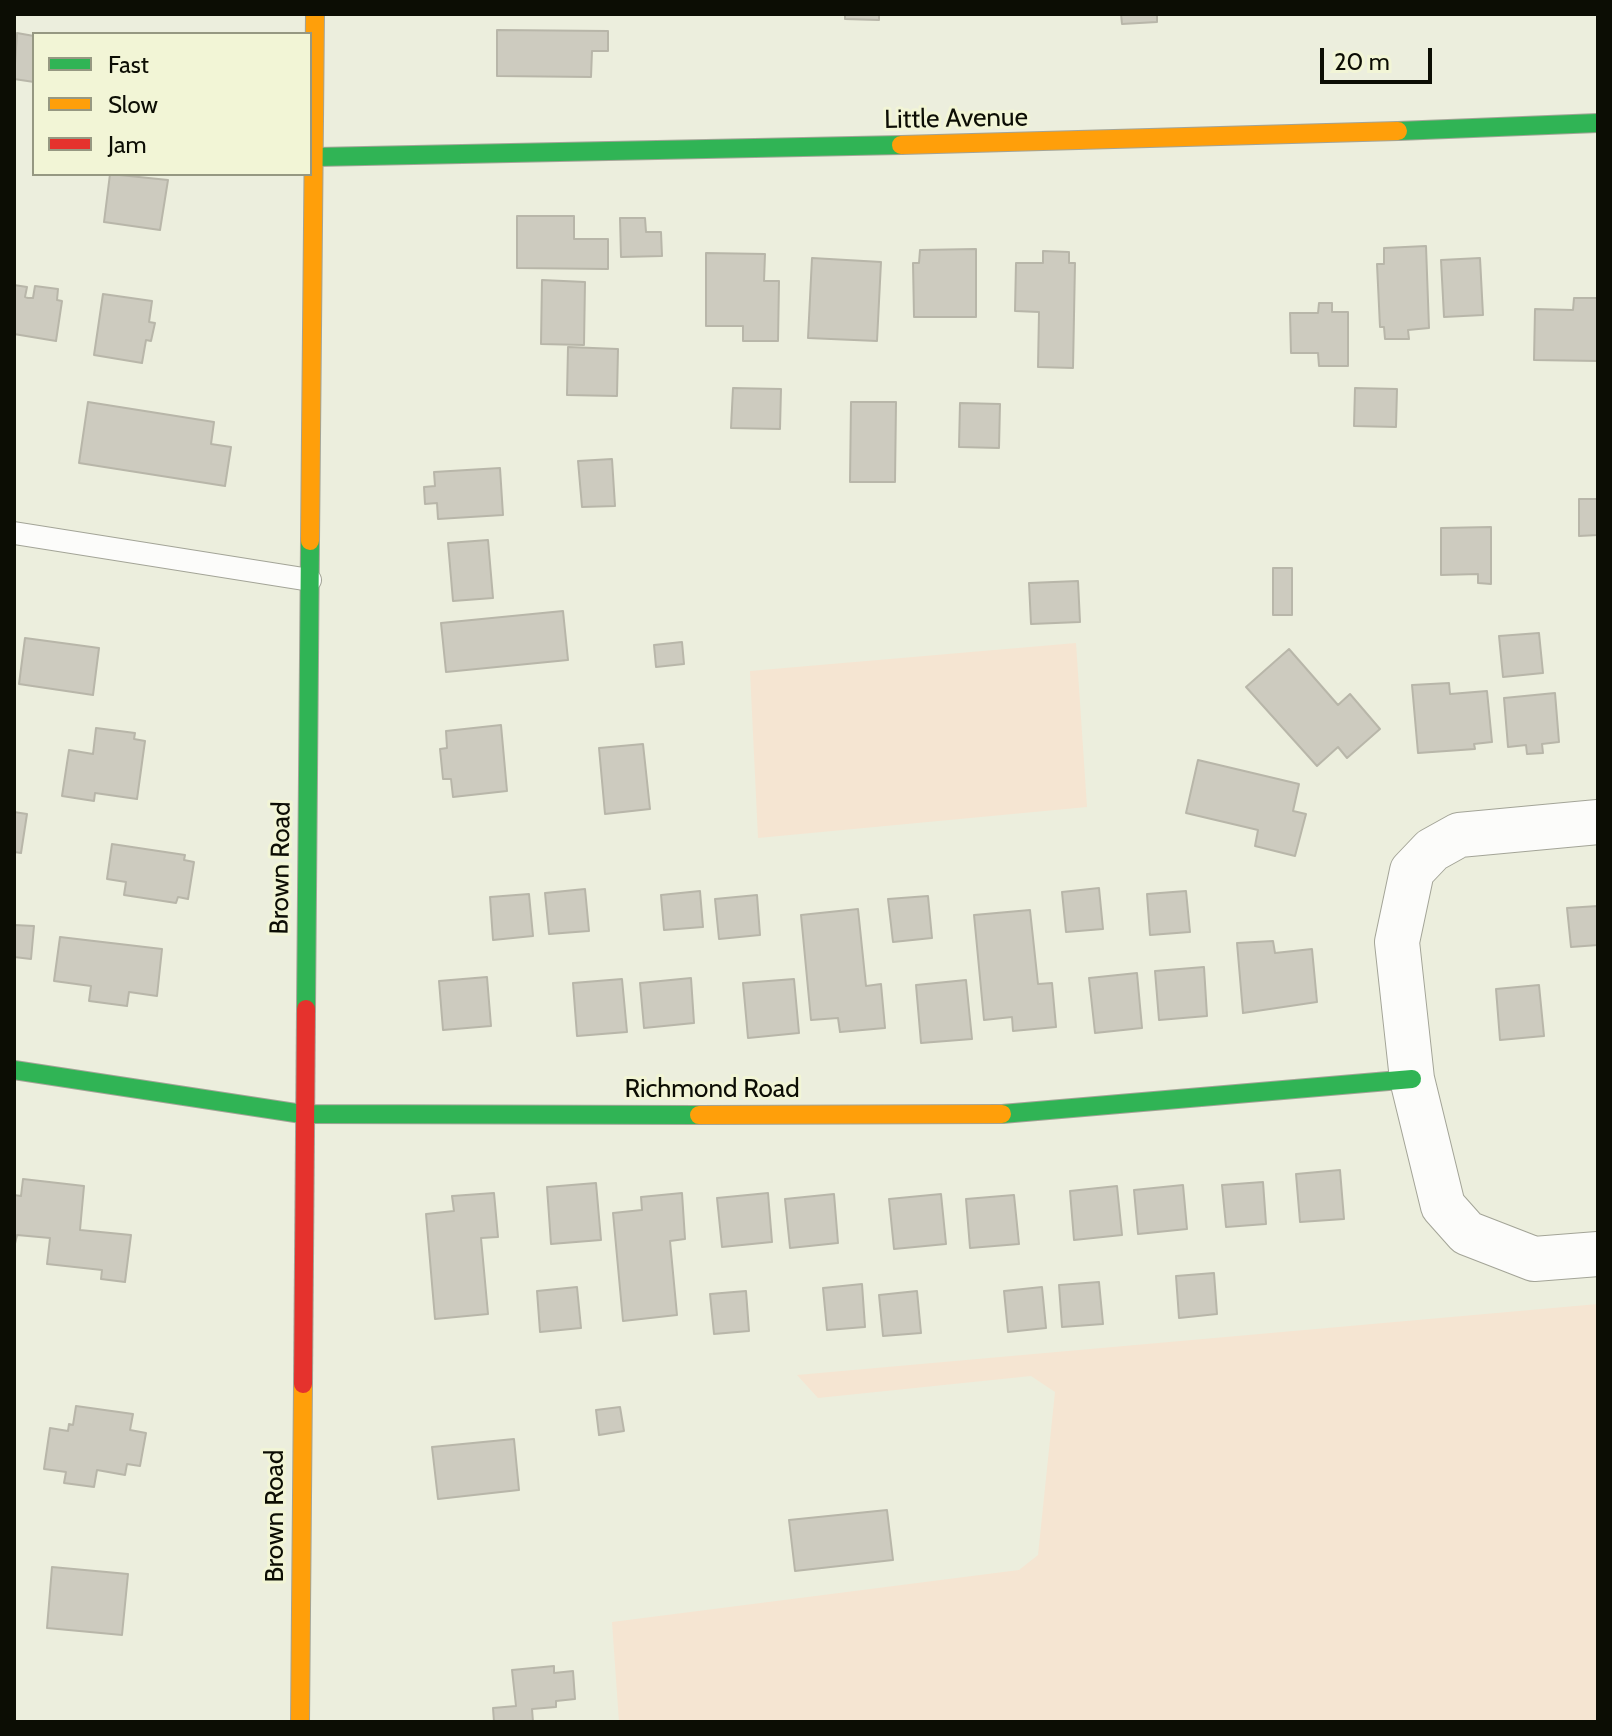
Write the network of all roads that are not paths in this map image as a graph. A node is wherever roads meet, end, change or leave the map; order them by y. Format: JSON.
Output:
{"nodes":[{"id":1,"x":315,"y":14,"type":"edge"},
{"id":2,"x":1598,"y":123,"type":"edge"},
{"id":3,"x":316,"y":157,"type":"junction"},
{"id":4,"x":14,"y":533,"type":"edge"},
{"id":5,"x":310,"y":580,"type":"junction"},
{"id":6,"x":1598,"y":822,"type":"edge"},
{"id":7,"x":14,"y":1070,"type":"edge"},
{"id":8,"x":1412,"y":1079,"type":"junction"},
{"id":9,"x":302,"y":1114,"type":"junction"},
{"id":10,"x":1598,"y":1254,"type":"edge"},
{"id":11,"x":300,"y":1722,"type":"edge"}],
"edges":[{"from":1,"to":3,"type":"street","name":"Brown Road"},
{"from":2,"to":3,"type":"street","name":"Little Avenue"},
{"from":3,"to":5,"type":"street","name":"Brown Road"},
{"from":4,"to":5,"type":"lane"},
{"from":5,"to":9,"type":"street","name":"Brown Road"},
{"from":6,"to":8,"type":"street"},
{"from":7,"to":9,"type":"street","name":"Richmond Road"},
{"from":8,"to":9,"type":"street","name":"Richmond Road"},
{"from":8,"to":10,"type":"street"},
{"from":9,"to":11,"type":"street","name":"Brown Road"}]}
